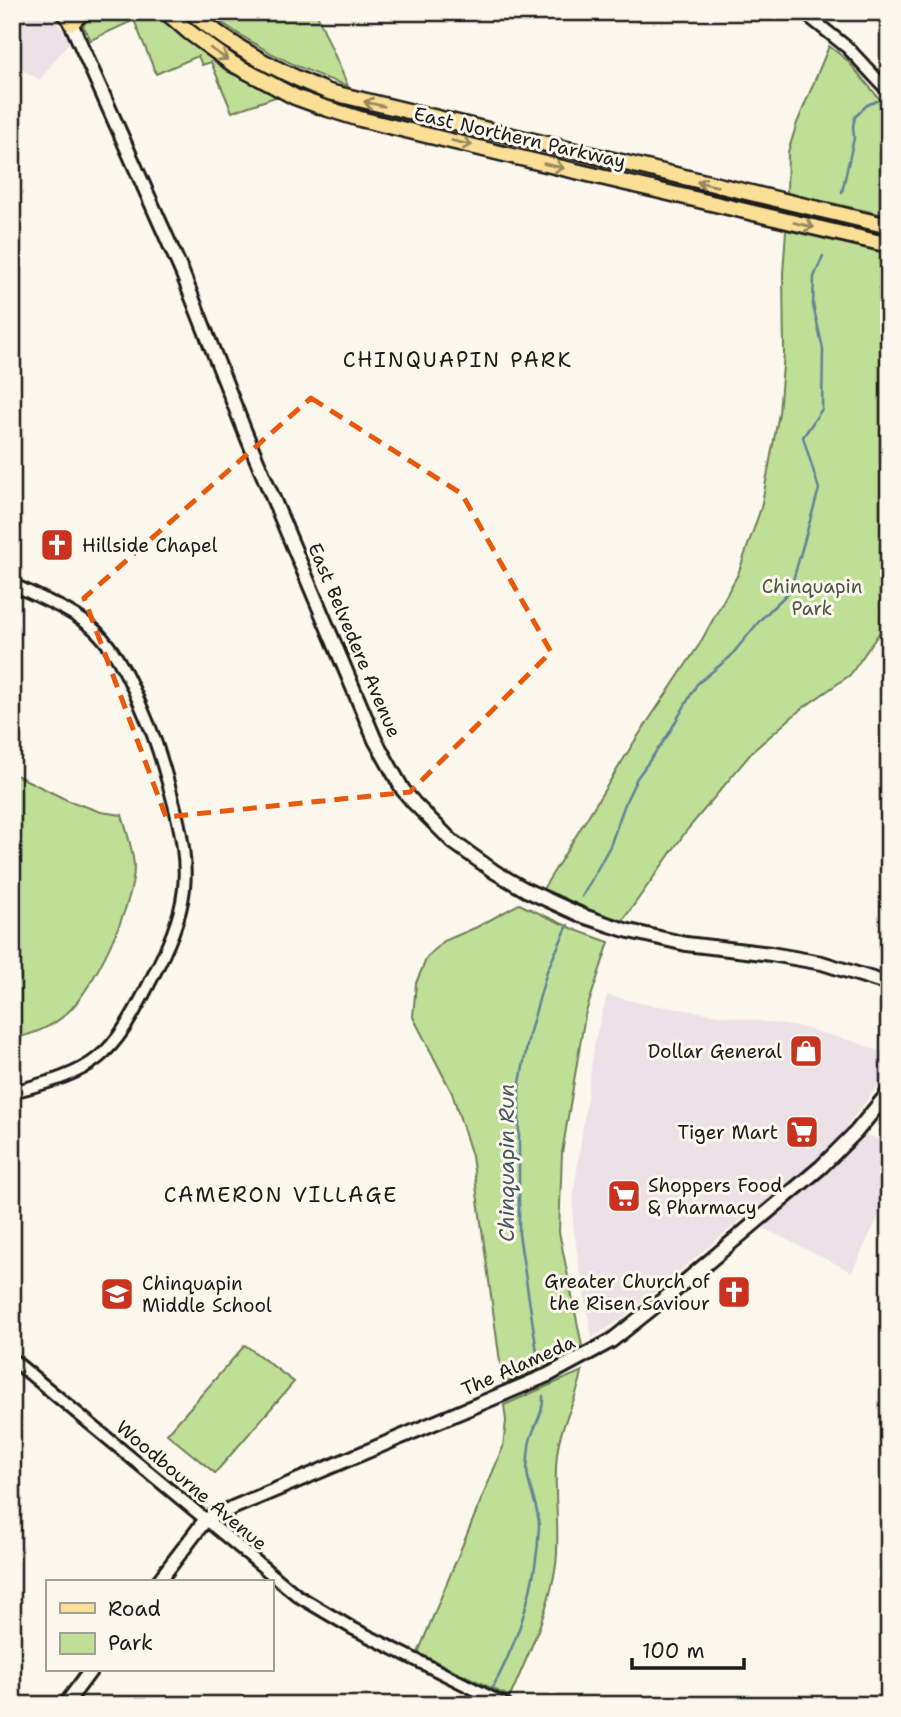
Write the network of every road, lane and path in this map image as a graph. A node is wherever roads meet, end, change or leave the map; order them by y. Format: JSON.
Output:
{"nodes":[{"id":1,"x":83,"y":12,"type":"edge"},
{"id":2,"x":166,"y":12,"type":"edge"},
{"id":3,"x":191,"y":12,"type":"edge"},
{"id":4,"x":803,"y":12,"type":"edge"},
{"id":5,"x":69,"y":16,"type":"edge"},
{"id":6,"x":889,"y":92,"type":"edge"},
{"id":7,"x":889,"y":226,"type":"edge"},
{"id":8,"x":889,"y":245,"type":"edge"},
{"id":9,"x":12,"y":584,"type":"edge"},
{"id":10,"x":889,"y":984,"type":"edge"},
{"id":11,"x":889,"y":1091,"type":"edge"},
{"id":12,"x":12,"y":1092,"type":"edge"},
{"id":13,"x":12,"y":1359,"type":"edge"},
{"id":14,"x":206,"y":1519,"type":"junction"},
{"id":15,"x":160,"y":1580,"type":"edge"},
{"id":16,"x":90,"y":1672,"type":"edge"},
{"id":17,"x":65,"y":1705,"type":"edge"},
{"id":18,"x":506,"y":1705,"type":"edge"}],
"edges":[{"from":1,"to":5,"type":"main road"},
{"from":2,"to":8,"type":"main road","name":"East Northern Parkway","one_way":true},
{"from":7,"to":3,"type":"main road","name":"East Northern Parkway","one_way":true},
{"from":4,"to":6,"type":"street"},
{"from":5,"to":10,"type":"main road","name":"East Belvedere Avenue"},
{"from":9,"to":12,"type":"street"},
{"from":11,"to":14,"type":"main road","name":"The Alameda"},
{"from":13,"to":14,"type":"street","name":"Woodbourne Avenue"},
{"from":14,"to":15,"type":"main road","name":"The Alameda"},
{"from":14,"to":18,"type":"street","name":"Woodbourne Avenue"},
{"from":16,"to":17,"type":"main road"}]}
